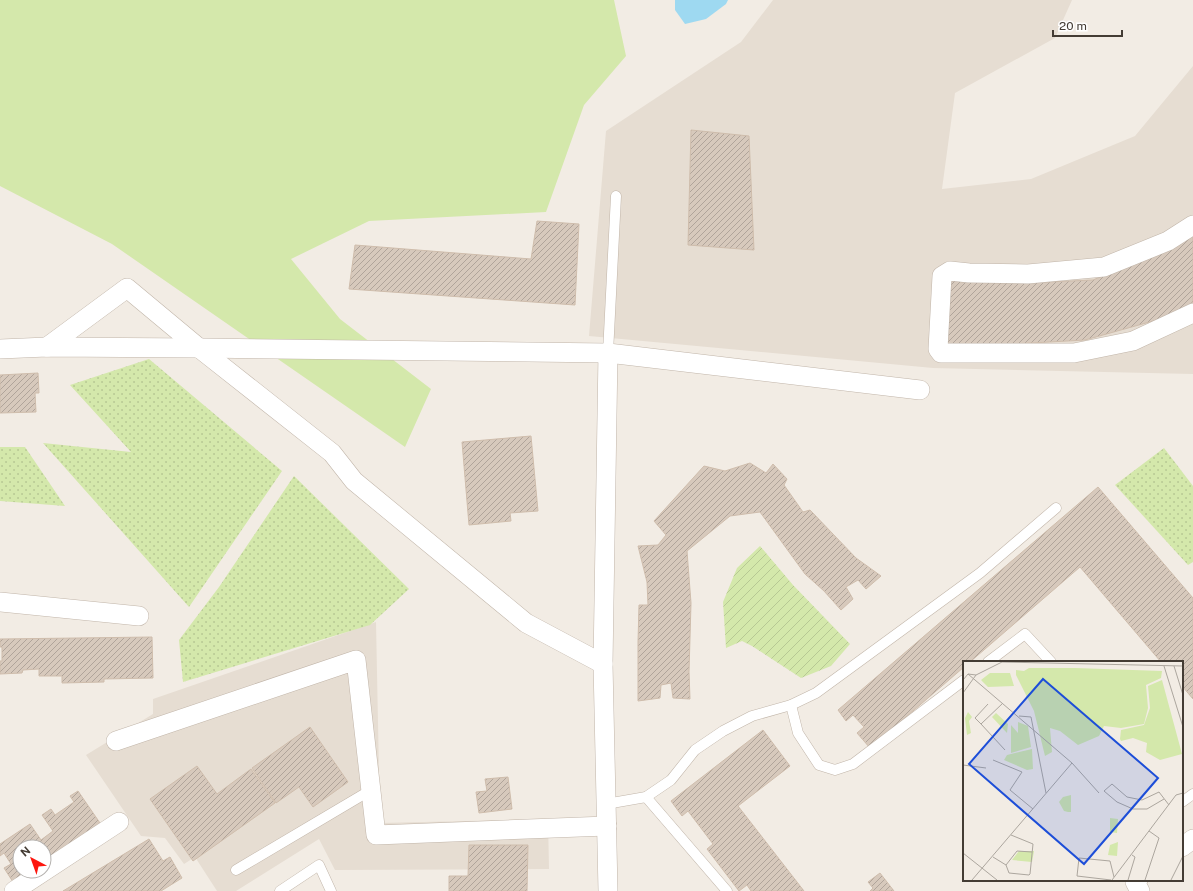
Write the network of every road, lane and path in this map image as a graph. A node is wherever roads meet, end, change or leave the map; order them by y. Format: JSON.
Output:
{"nodes":[{"id":1,"x":616,"y":196,"type":"dead end"},
{"id":2,"x":1193,"y":225,"type":"edge"},
{"id":3,"x":1193,"y":313,"type":"edge"},
{"id":4,"x":47,"y":347,"type":"junction"},
{"id":5,"x":0,"y":348,"type":"edge"},
{"id":6,"x":200,"y":348,"type":"junction"},
{"id":7,"x":608,"y":353,"type":"junction"},
{"id":8,"x":920,"y":390,"type":"dead end"},
{"id":9,"x":1056,"y":508,"type":"dead end"},
{"id":10,"x":0,"y":602,"type":"edge"},
{"id":11,"x":139,"y":616,"type":"dead end"},
{"id":12,"x":989,"y":661,"type":"edge"},
{"id":13,"x":1049,"y":661,"type":"edge"},
{"id":14,"x":603,"y":664,"type":"junction"},
{"id":15,"x":963,"y":681,"type":"edge"},
{"id":16,"x":792,"y":705,"type":"junction"},
{"id":17,"x":116,"y":741,"type":"dead end"},
{"id":18,"x":371,"y":790,"type":"junction"},
{"id":19,"x":1193,"y":794,"type":"edge"},
{"id":20,"x":646,"y":796,"type":"junction"},
{"id":21,"x":1183,"y":801,"type":"edge"},
{"id":22,"x":606,"y":804,"type":"junction"},
{"id":23,"x":119,"y":822,"type":"dead end"},
{"id":24,"x":607,"y":826,"type":"junction"},
{"id":25,"x":1193,"y":839,"type":"edge"},
{"id":26,"x":1183,"y":846,"type":"edge"},
{"id":27,"x":236,"y":870,"type":"dead end"},
{"id":28,"x":1136,"y":881,"type":"edge"},
{"id":29,"x":14,"y":891,"type":"edge"},
{"id":30,"x":280,"y":891,"type":"edge"},
{"id":31,"x":331,"y":891,"type":"edge"},
{"id":32,"x":608,"y":891,"type":"edge"},
{"id":33,"x":727,"y":891,"type":"edge"},
{"id":34,"x":1140,"y":891,"type":"edge"}],
"edges":[{"from":1,"to":7,"type":"lane"},
{"from":2,"to":3,"type":"street"},
{"from":4,"to":5,"type":"street"},
{"from":4,"to":6,"type":"street"},
{"from":4,"to":6,"type":"street"},
{"from":6,"to":7,"type":"street"},
{"from":6,"to":14,"type":"street"},
{"from":7,"to":8,"type":"street"},
{"from":7,"to":14,"type":"street"},
{"from":9,"to":16,"type":"lane"},
{"from":10,"to":11,"type":"street"},
{"from":12,"to":13,"type":"lane"},
{"from":14,"to":22,"type":"street"},
{"from":15,"to":16,"type":"lane"},
{"from":16,"to":20,"type":"lane"},
{"from":17,"to":18,"type":"street"},
{"from":18,"to":24,"type":"street"},
{"from":18,"to":27,"type":"lane"},
{"from":19,"to":21,"type":"lane"},
{"from":20,"to":22,"type":"lane"},
{"from":20,"to":33,"type":"lane"},
{"from":22,"to":24,"type":"street"},
{"from":23,"to":29,"type":"street"},
{"from":24,"to":32,"type":"street"},
{"from":25,"to":26,"type":"street"},
{"from":28,"to":34,"type":"street"},
{"from":30,"to":31,"type":"lane"}]}
